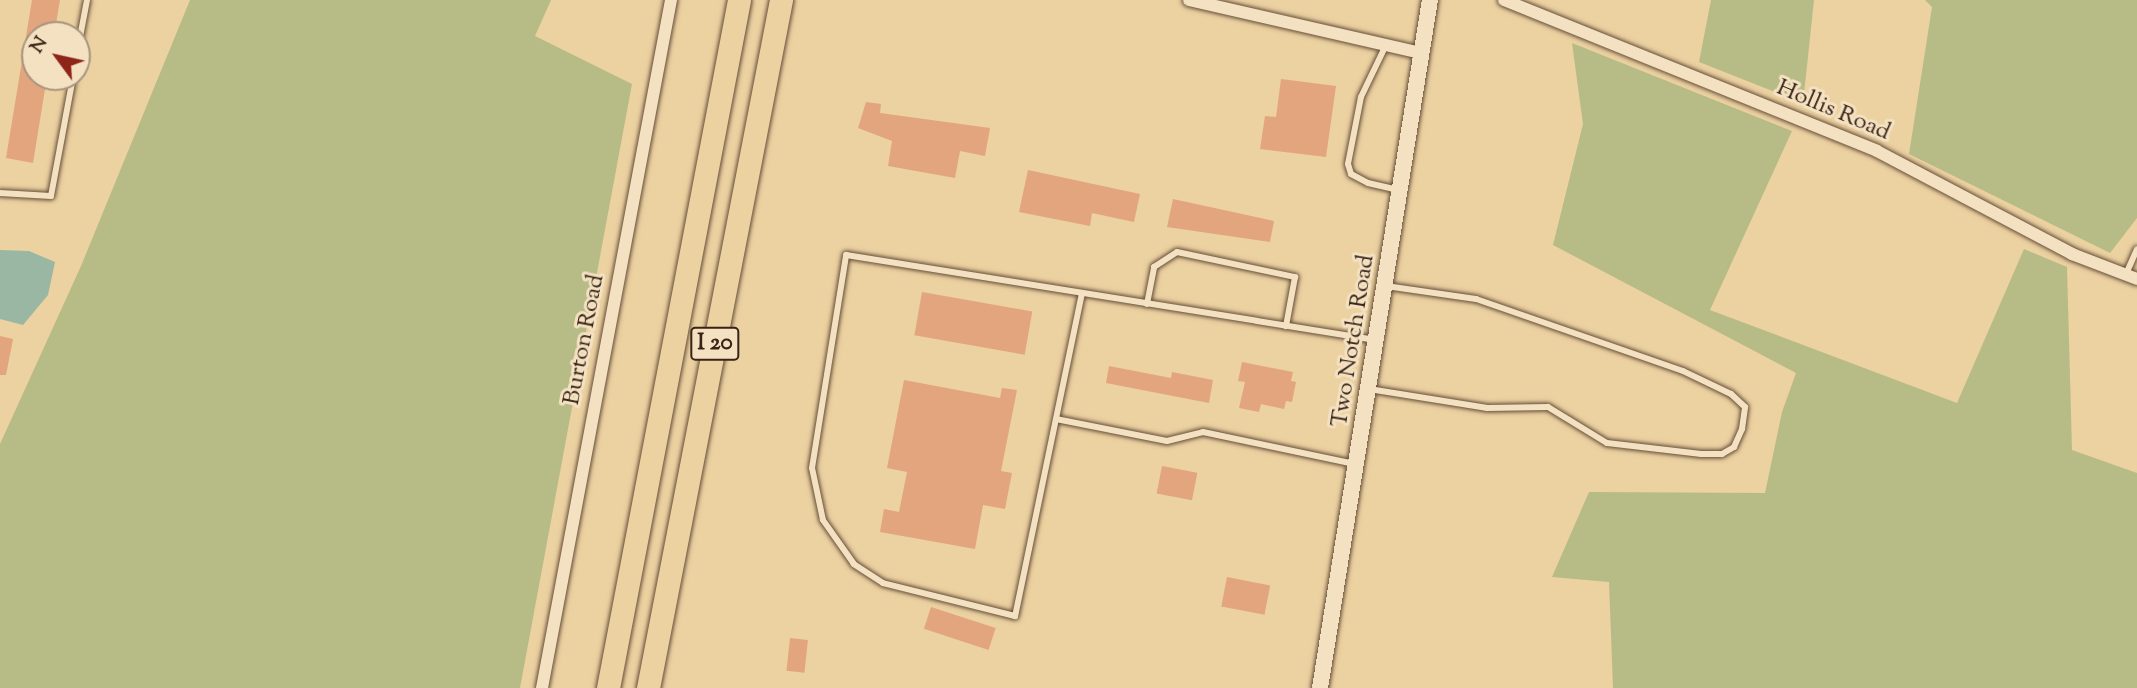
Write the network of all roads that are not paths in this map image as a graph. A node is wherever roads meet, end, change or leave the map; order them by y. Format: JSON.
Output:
{"nodes":[{"id":1,"x":87,"y":0,"type":"edge"},
{"id":2,"x":671,"y":0,"type":"edge"},
{"id":3,"x":739,"y":0,"type":"edge"},
{"id":4,"x":781,"y":0,"type":"edge"},
{"id":5,"x":1189,"y":0,"type":"edge"},
{"id":6,"x":1430,"y":0,"type":"edge"},
{"id":7,"x":1504,"y":0,"type":"edge"},
{"id":8,"x":83,"y":21,"type":"edge"},
{"id":9,"x":1387,"y":45,"type":"junction"},
{"id":10,"x":1421,"y":53,"type":"junction"},
{"id":11,"x":70,"y":91,"type":"edge"},
{"id":12,"x":1400,"y":190,"type":"junction"},
{"id":13,"x":0,"y":193,"type":"edge"},
{"id":14,"x":2137,"y":249,"type":"edge"},
{"id":15,"x":2131,"y":276,"type":"edge"},
{"id":16,"x":1385,"y":286,"type":"junction"},
{"id":17,"x":1082,"y":293,"type":"junction"},
{"id":18,"x":1147,"y":304,"type":"junction"},
{"id":19,"x":1286,"y":326,"type":"junction"},
{"id":20,"x":1377,"y":341,"type":"junction"},
{"id":21,"x":1369,"y":389,"type":"junction"},
{"id":22,"x":1056,"y":419,"type":"junction"},
{"id":23,"x":1357,"y":464,"type":"junction"},
{"id":24,"x":542,"y":688,"type":"edge"},
{"id":25,"x":608,"y":688,"type":"edge"},
{"id":26,"x":648,"y":688,"type":"edge"},
{"id":27,"x":1320,"y":688,"type":"edge"}],
"edges":[{"from":1,"to":8,"type":"lane"},
{"from":2,"to":24,"type":"street","name":"Burton Road"},
{"from":3,"to":25,"type":"highway","number":"I 20"},
{"from":4,"to":26,"type":"highway","number":"I 20"},
{"from":5,"to":9,"type":"street"},
{"from":6,"to":10,"type":"street","name":"Two Notch Road"},
{"from":7,"to":15,"type":"street","name":"Hollis Road"},
{"from":9,"to":10,"type":"street"},
{"from":9,"to":12,"type":"lane"},
{"from":10,"to":12,"type":"street","name":"Two Notch Road"},
{"from":11,"to":13,"type":"lane"},
{"from":12,"to":16,"type":"street","name":"Two Notch Road"},
{"from":14,"to":15,"type":"lane"},
{"from":16,"to":20,"type":"street","name":"Two Notch Road"},
{"from":16,"to":21,"type":"lane"},
{"from":17,"to":18,"type":"lane"},
{"from":17,"to":22,"type":"lane"},
{"from":17,"to":22,"type":"lane"},
{"from":18,"to":19,"type":"lane"},
{"from":18,"to":19,"type":"lane"},
{"from":19,"to":20,"type":"lane"},
{"from":20,"to":21,"type":"street","name":"Two Notch Road"},
{"from":21,"to":23,"type":"street","name":"Two Notch Road"},
{"from":22,"to":23,"type":"lane"},
{"from":23,"to":27,"type":"street","name":"Two Notch Road"}]}
